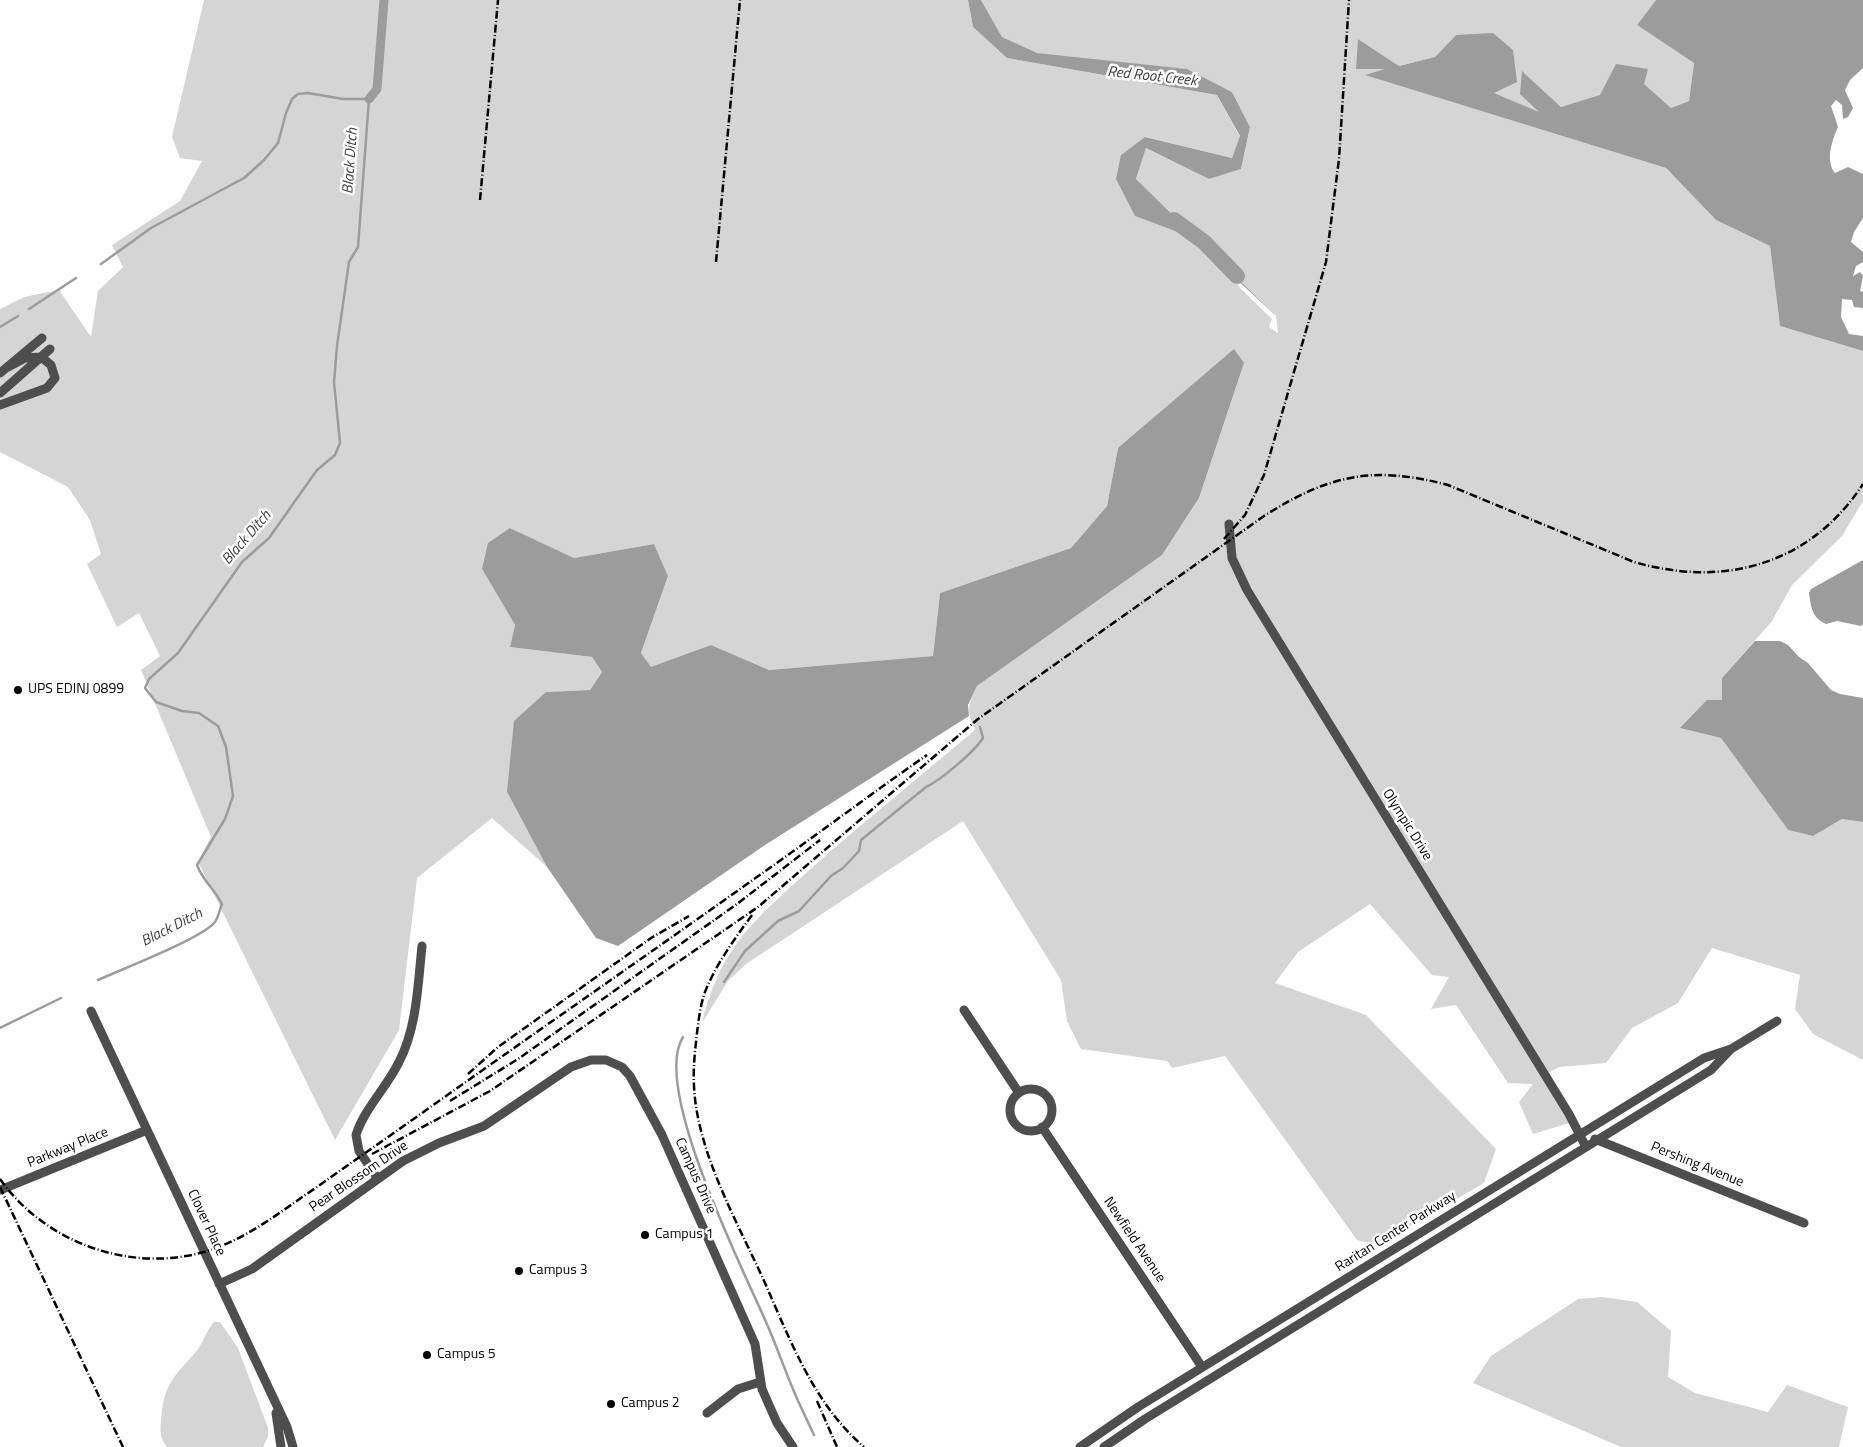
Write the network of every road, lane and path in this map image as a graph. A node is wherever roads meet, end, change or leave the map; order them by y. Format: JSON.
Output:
{"nodes":[{"id":1,"x":42,"y":338,"type":"dead end"},
{"id":2,"x":50,"y":349,"type":"dead end"},
{"id":3,"x":41,"y":357,"type":"junction"},
{"id":4,"x":8,"y":367,"type":"junction"},
{"id":5,"x":0,"y":373,"type":"edge"},
{"id":6,"x":0,"y":392,"type":"edge"},
{"id":7,"x":0,"y":405,"type":"edge"},
{"id":8,"x":1229,"y":524,"type":"dead end"},
{"id":9,"x":422,"y":946,"type":"dead end"},
{"id":10,"x":964,"y":1010,"type":"dead end"},
{"id":11,"x":90,"y":1011,"type":"dead end"},
{"id":12,"x":1777,"y":1021,"type":"dead end"},
{"id":13,"x":1732,"y":1049,"type":"junction"},
{"id":14,"x":625,"y":1070,"type":"joint"},
{"id":15,"x":1019,"y":1093,"type":"junction"},
{"id":16,"x":1042,"y":1127,"type":"junction"},
{"id":17,"x":146,"y":1130,"type":"junction"},
{"id":18,"x":1580,"y":1134,"type":"junction"},
{"id":19,"x":1598,"y":1140,"type":"junction"},
{"id":20,"x":1586,"y":1147,"type":"junction"},
{"id":21,"x":378,"y":1179,"type":"junction"},
{"id":22,"x":0,"y":1190,"type":"edge"},
{"id":23,"x":1804,"y":1223,"type":"dead end"},
{"id":24,"x":219,"y":1284,"type":"junction"},
{"id":25,"x":1202,"y":1367,"type":"junction"},
{"id":26,"x":760,"y":1382,"type":"junction"},
{"id":27,"x":267,"y":1385,"type":"junction"},
{"id":28,"x":707,"y":1413,"type":"dead end"},
{"id":29,"x":287,"y":1427,"type":"junction"},
{"id":30,"x":281,"y":1447,"type":"edge"},
{"id":31,"x":293,"y":1447,"type":"edge"},
{"id":32,"x":298,"y":1447,"type":"edge"},
{"id":33,"x":793,"y":1447,"type":"edge"},
{"id":34,"x":1080,"y":1447,"type":"edge"},
{"id":35,"x":1104,"y":1447,"type":"edge"}],
"edges":[{"from":1,"to":4,"type":"street"},
{"from":2,"to":3,"type":"street"},
{"from":3,"to":4,"type":"street"},
{"from":3,"to":6,"type":"street"},
{"from":3,"to":7,"type":"street"},
{"from":4,"to":5,"type":"street"},
{"from":8,"to":18,"type":"street","name":"Olympic Drive"},
{"from":9,"to":21,"type":"street"},
{"from":10,"to":15,"type":"street"},
{"from":11,"to":17,"type":"street","name":"Clover Place"},
{"from":12,"to":13,"type":"street","name":"Raritan Center Parkway"},
{"from":13,"to":18,"type":"street","name":"Raritan Center Parkway"},
{"from":13,"to":19,"type":"street","name":"Raritan Center Parkway"},
{"from":14,"to":21,"type":"street","name":"Pear Blossom Drive"},
{"from":14,"to":26,"type":"street","name":"Campus Drive"},
{"from":15,"to":16,"type":"street"},
{"from":15,"to":16,"type":"street"},
{"from":16,"to":25,"type":"street","name":"Newfield Avenue"},
{"from":17,"to":22,"type":"street","name":"Parkway Place"},
{"from":17,"to":24,"type":"street","name":"Clover Place"},
{"from":18,"to":19,"type":"street","name":"Pershing Avenue"},
{"from":18,"to":20,"type":"street","name":"Olympic Drive"},
{"from":18,"to":25,"type":"street","name":"Raritan Center Parkway"},
{"from":19,"to":20,"type":"street","name":"Raritan Center Parkway"},
{"from":19,"to":23,"type":"street","name":"Pershing Avenue"},
{"from":20,"to":35,"type":"street","name":"Raritan Center Parkway"},
{"from":21,"to":24,"type":"street","name":"Pear Blossom Drive"},
{"from":24,"to":27,"type":"street","name":"Clover Place"},
{"from":25,"to":34,"type":"street","name":"Raritan Center Parkway"},
{"from":26,"to":28,"type":"street"},
{"from":26,"to":33,"type":"street","name":"Campus Drive"},
{"from":27,"to":29,"type":"street","name":"Clover Place"},
{"from":27,"to":30,"type":"street"},
{"from":29,"to":31,"type":"street","name":"Clover Place"},
{"from":29,"to":32,"type":"street"}]}
